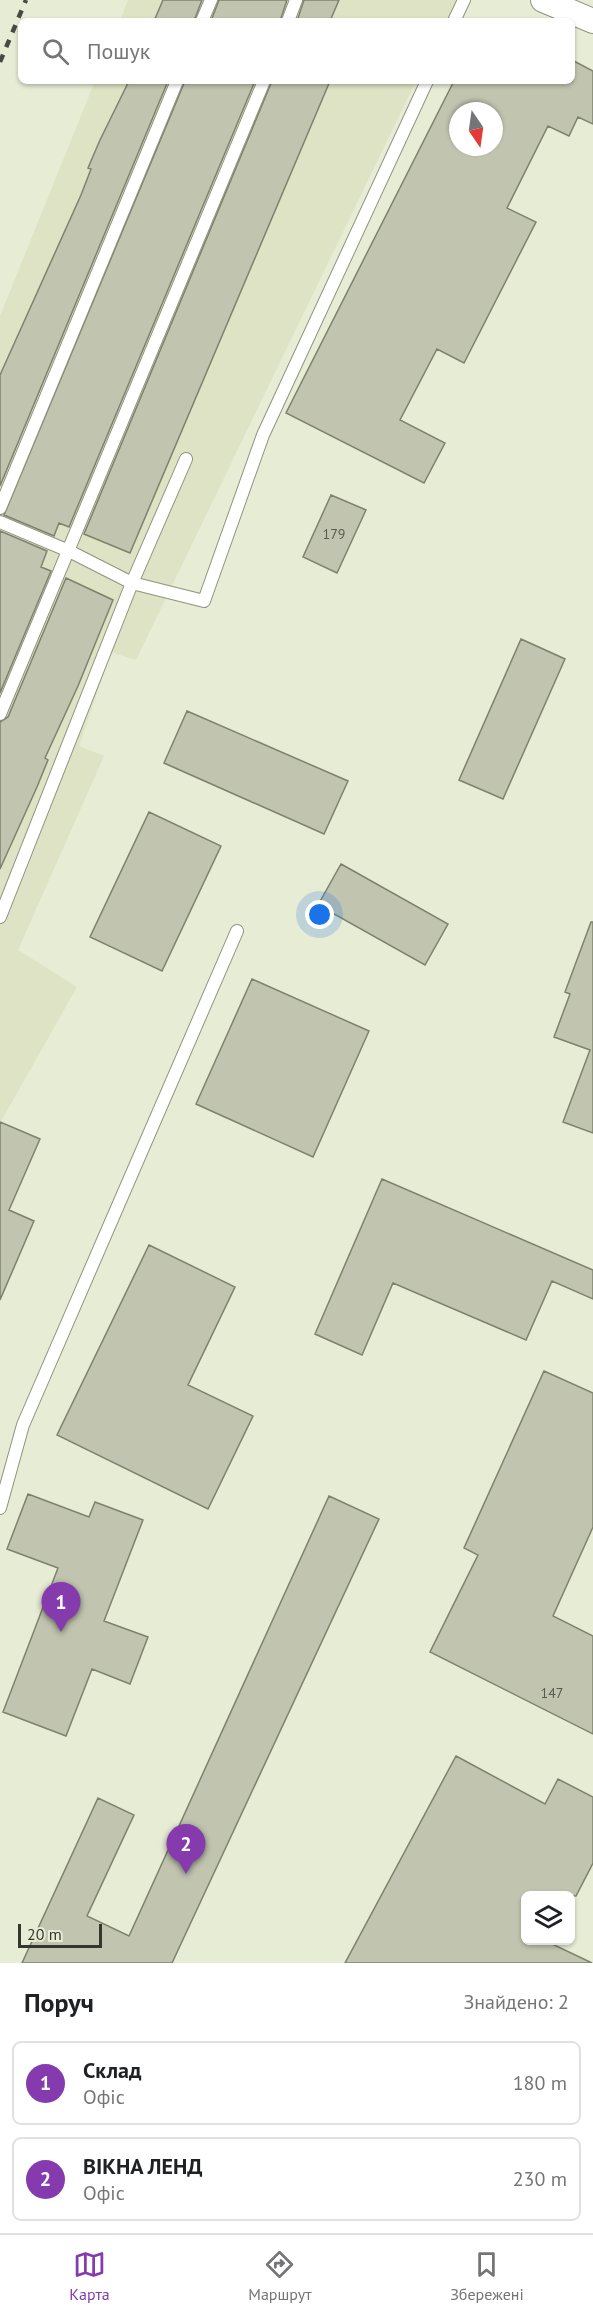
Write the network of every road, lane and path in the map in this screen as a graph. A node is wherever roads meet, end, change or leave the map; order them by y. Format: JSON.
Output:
{"nodes":[{"id":1,"x":211,"y":0,"type":"edge"},
{"id":2,"x":296,"y":0,"type":"edge"},
{"id":3,"x":464,"y":0,"type":"edge"},
{"id":4,"x":543,"y":0,"type":"edge"},
{"id":5,"x":203,"y":18,"type":"edge"},
{"id":6,"x":289,"y":18,"type":"edge"},
{"id":7,"x":455,"y":18,"type":"edge"},
{"id":8,"x":593,"y":21,"type":"edge"},
{"id":9,"x":176,"y":84,"type":"edge"},
{"id":10,"x":263,"y":84,"type":"edge"},
{"id":11,"x":425,"y":84,"type":"edge"},
{"id":12,"x":186,"y":459,"type":"dead end"},
{"id":13,"x":0,"y":508,"type":"edge"},
{"id":14,"x":0,"y":522,"type":"edge"},
{"id":15,"x":69,"y":551,"type":"junction"},
{"id":16,"x":132,"y":584,"type":"junction"},
{"id":17,"x":0,"y":714,"type":"edge"},
{"id":18,"x":0,"y":917,"type":"edge"},
{"id":19,"x":237,"y":931,"type":"dead end"},
{"id":20,"x":0,"y":1508,"type":"edge"}],
"edges":[{"from":1,"to":5,"type":"lane"},
{"from":2,"to":6,"type":"lane"},
{"from":3,"to":7,"type":"lane"},
{"from":4,"to":8,"type":"street"},
{"from":9,"to":13,"type":"lane"},
{"from":10,"to":15,"type":"lane"},
{"from":11,"to":16,"type":"lane"},
{"from":12,"to":16,"type":"lane"},
{"from":14,"to":15,"type":"lane"},
{"from":15,"to":16,"type":"lane"},
{"from":15,"to":17,"type":"lane"},
{"from":16,"to":18,"type":"lane"},
{"from":19,"to":20,"type":"lane"}]}
